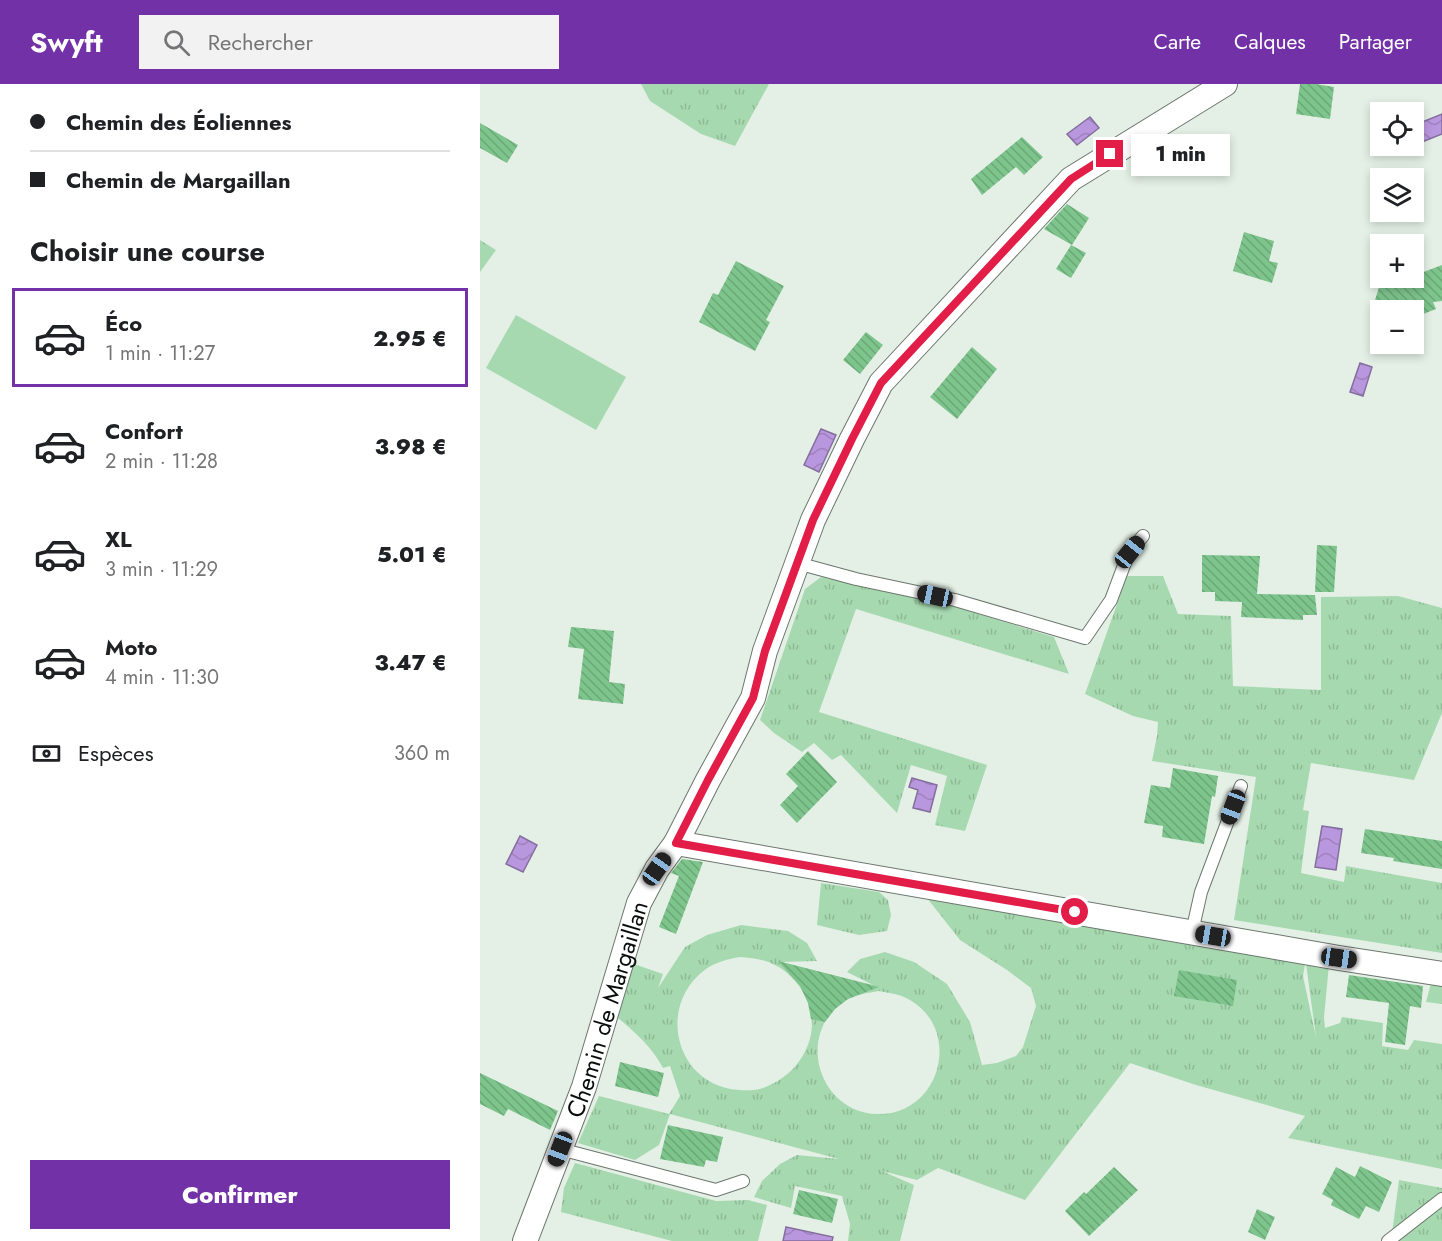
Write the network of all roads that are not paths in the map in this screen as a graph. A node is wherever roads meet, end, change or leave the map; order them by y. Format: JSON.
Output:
{"nodes":[{"id":1,"x":1225,"y":84,"type":"edge"},
{"id":2,"x":1143,"y":536,"type":"dead end"},
{"id":3,"x":797,"y":563,"type":"junction"},
{"id":4,"x":1241,"y":786,"type":"dead end"},
{"id":5,"x":676,"y":843,"type":"junction"},
{"id":6,"x":1192,"y":932,"type":"junction"},
{"id":7,"x":1442,"y":974,"type":"edge"},
{"id":8,"x":560,"y":1149,"type":"junction"},
{"id":9,"x":743,"y":1181,"type":"dead end"},
{"id":10,"x":1442,"y":1199,"type":"edge"},
{"id":11,"x":525,"y":1241,"type":"edge"},
{"id":12,"x":1388,"y":1241,"type":"edge"}],
"edges":[{"from":1,"to":3,"type":"street","name":"Chemin de Margaillan"},
{"from":2,"to":3,"type":"lane"},
{"from":3,"to":5,"type":"street","name":"Chemin de Margaillan"},
{"from":4,"to":6,"type":"lane"},
{"from":5,"to":6,"type":"street"},
{"from":5,"to":8,"type":"street","name":"Chemin de Margaillan"},
{"from":6,"to":7,"type":"street"},
{"from":8,"to":9,"type":"lane"},
{"from":8,"to":11,"type":"street","name":"Chemin de Margaillan"},
{"from":10,"to":12,"type":"lane"}]}
